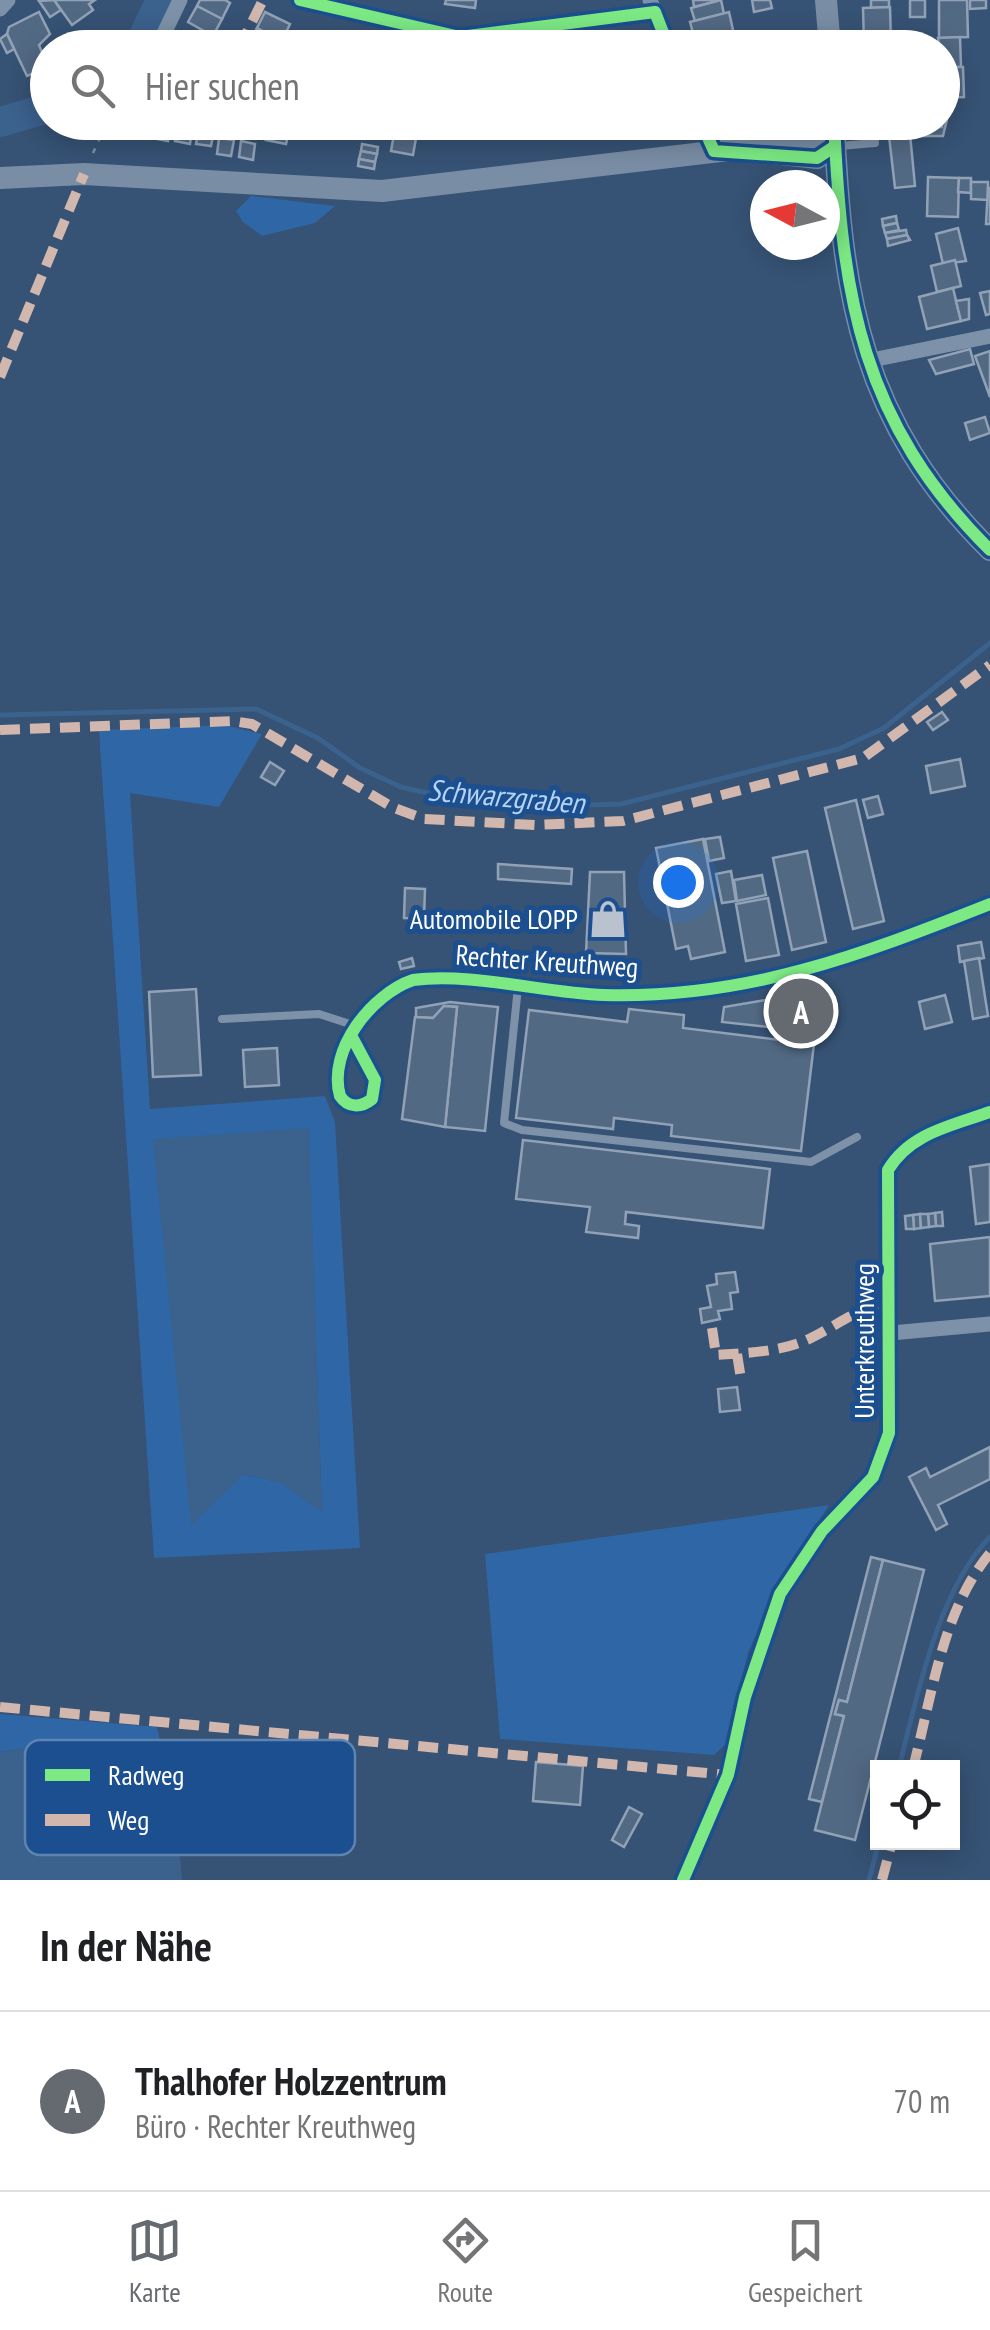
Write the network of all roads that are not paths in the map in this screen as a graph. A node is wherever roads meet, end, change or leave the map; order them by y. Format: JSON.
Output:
{"nodes":[{"id":1,"x":8,"y":0,"type":"edge"},
{"id":2,"x":180,"y":0,"type":"edge"},
{"id":3,"x":300,"y":0,"type":"edge"},
{"id":4,"x":826,"y":0,"type":"edge"},
{"id":5,"x":652,"y":6,"type":"edge"},
{"id":6,"x":0,"y":9,"type":"edge"},
{"id":7,"x":166,"y":30,"type":"edge"},
{"id":8,"x":430,"y":30,"type":"edge"},
{"id":9,"x":503,"y":30,"type":"edge"},
{"id":10,"x":662,"y":30,"type":"edge"},
{"id":11,"x":828,"y":30,"type":"edge"},
{"id":12,"x":717,"y":140,"type":"edge"},
{"id":13,"x":754,"y":140,"type":"edge"},
{"id":14,"x":832,"y":140,"type":"edge"},
{"id":15,"x":834,"y":140,"type":"edge"},
{"id":16,"x":852,"y":140,"type":"edge"},
{"id":17,"x":875,"y":140,"type":"edge"},
{"id":18,"x":725,"y":150,"type":"junction"},
{"id":19,"x":0,"y":178,"type":"edge"},
{"id":20,"x":990,"y":336,"type":"edge"},
{"id":21,"x":867,"y":362,"type":"junction"},
{"id":22,"x":990,"y":550,"type":"edge"},
{"id":23,"x":990,"y":904,"type":"edge"},
{"id":24,"x":518,"y":987,"type":"junction"},
{"id":25,"x":222,"y":1019,"type":"dead end"},
{"id":26,"x":354,"y":1032,"type":"joint"},
{"id":27,"x":990,"y":1112,"type":"edge"},
{"id":28,"x":857,"y":1137,"type":"dead end"},
{"id":29,"x":990,"y":1324,"type":"edge"},
{"id":30,"x":891,"y":1333,"type":"junction"},
{"id":31,"x":683,"y":1880,"type":"edge"}],
"edges":[{"from":1,"to":6,"type":"street"},
{"from":2,"to":7,"type":"street"},
{"from":3,"to":8,"type":"street"},
{"from":4,"to":11,"type":"main road"},
{"from":5,"to":9,"type":"street"},
{"from":5,"to":10,"type":"street"},
{"from":12,"to":18,"type":"street"},
{"from":13,"to":18,"type":"main road"},
{"from":14,"to":18,"type":"main road"},
{"from":15,"to":21,"type":"main road"},
{"from":16,"to":17,"type":"lane"},
{"from":18,"to":19,"type":"main road"},
{"from":20,"to":21,"type":"street"},
{"from":21,"to":22,"type":"main road"},
{"from":23,"to":24,"type":"street","name":"Rechter Kreuthweg"},
{"from":24,"to":26,"type":"street","name":"Rechter Kreuthweg"},
{"from":24,"to":28,"type":"lane"},
{"from":25,"to":26,"type":"lane"},
{"from":27,"to":30,"type":"street","name":"Unterkreuthweg"},
{"from":29,"to":30,"type":"street"},
{"from":30,"to":31,"type":"street","name":"Unterkreuthweg"}]}
